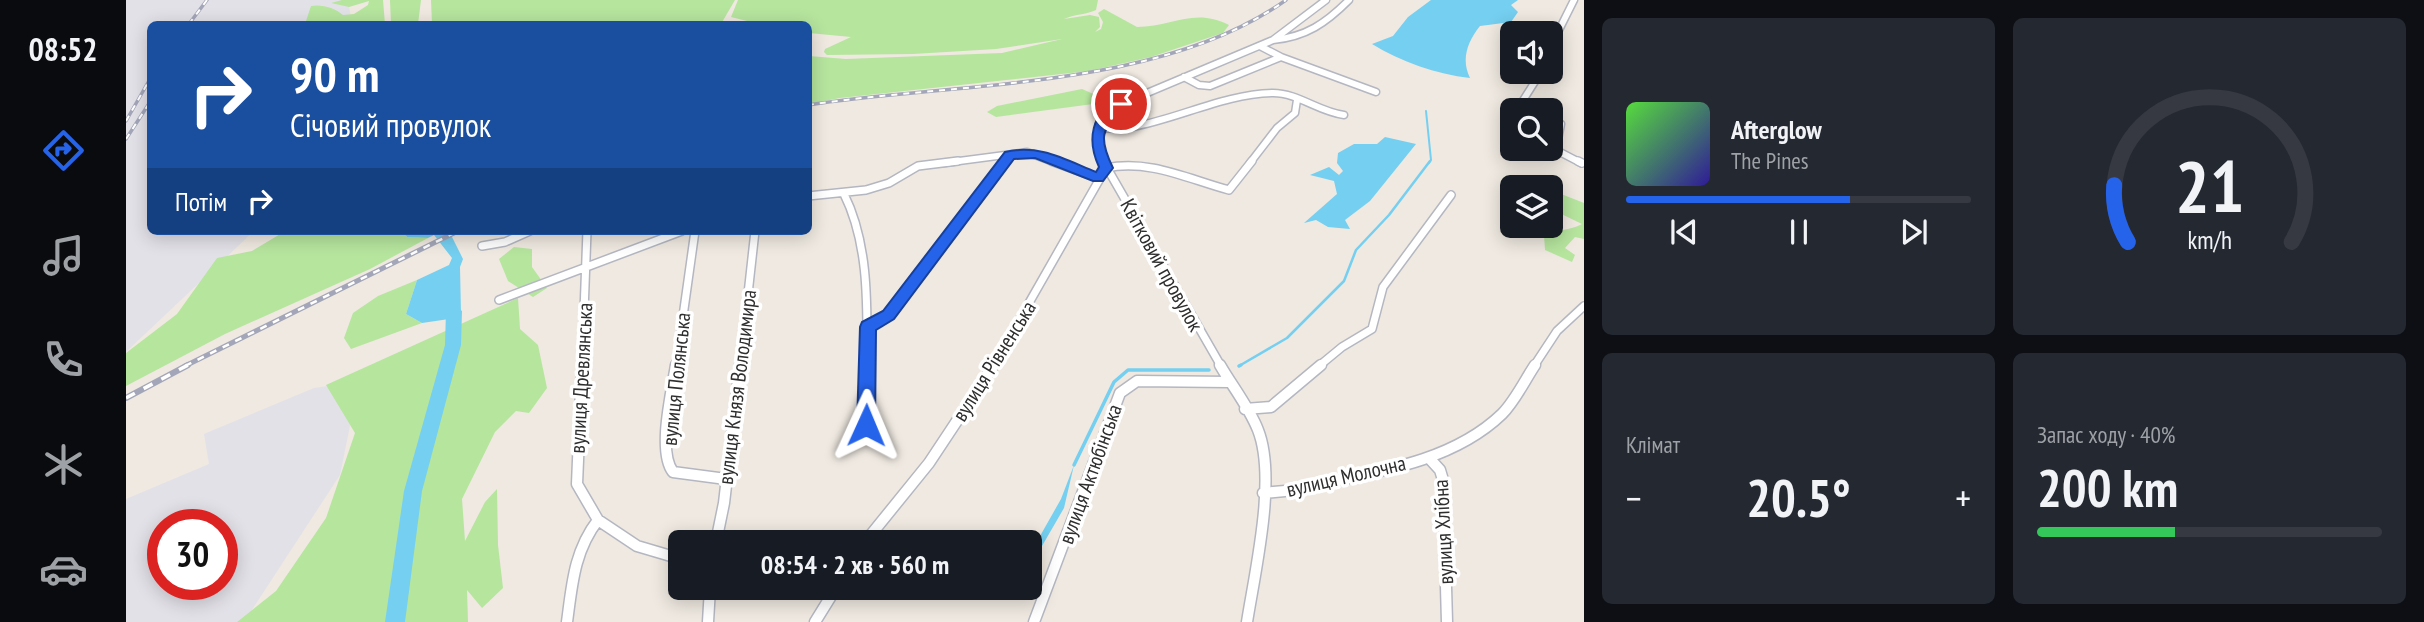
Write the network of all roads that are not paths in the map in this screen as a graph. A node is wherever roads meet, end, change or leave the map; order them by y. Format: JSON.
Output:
{"nodes":[{"id":1,"x":1326,"y":0,"type":"edge"},
{"id":2,"x":1349,"y":0,"type":"edge"},
{"id":3,"x":1574,"y":0,"type":"edge"},
{"id":4,"x":1563,"y":22,"type":"edge"},
{"id":5,"x":1273,"y":40,"type":"junction"},
{"id":6,"x":1260,"y":46,"type":"junction"},
{"id":7,"x":1281,"y":57,"type":"junction"},
{"id":8,"x":1184,"y":78,"type":"junction"},
{"id":9,"x":1376,"y":92,"type":"dead end"},
{"id":10,"x":1297,"y":100,"type":"junction"},
{"id":11,"x":1344,"y":115,"type":"dead end"},
{"id":12,"x":1099,"y":129,"type":"junction"},
{"id":13,"x":1563,"y":154,"type":"edge"},
{"id":14,"x":1010,"y":155,"type":"junction"},
{"id":15,"x":1583,"y":165,"type":"edge"},
{"id":16,"x":1106,"y":168,"type":"junction"},
{"id":17,"x":1098,"y":178,"type":"junction"},
{"id":18,"x":844,"y":194,"type":"junction"},
{"id":19,"x":1451,"y":195,"type":"dead end"},
{"id":20,"x":812,"y":196,"type":"edge"},
{"id":21,"x":521,"y":235,"type":"edge"},
{"id":22,"x":587,"y":235,"type":"edge"},
{"id":23,"x":671,"y":235,"type":"edge"},
{"id":24,"x":694,"y":235,"type":"edge"},
{"id":25,"x":755,"y":235,"type":"edge"},
{"id":26,"x":482,"y":246,"type":"dead end"},
{"id":27,"x":587,"y":265,"type":"junction"},
{"id":28,"x":499,"y":300,"type":"dead end"},
{"id":29,"x":1584,"y":306,"type":"edge"},
{"id":30,"x":868,"y":327,"type":"junction"},
{"id":31,"x":1229,"y":382,"type":"junction"},
{"id":32,"x":1245,"y":410,"type":"junction"},
{"id":33,"x":866,"y":425,"type":"dead end"},
{"id":34,"x":1429,"y":458,"type":"junction"},
{"id":35,"x":726,"y":479,"type":"junction"},
{"id":36,"x":1263,"y":493,"type":"junction"},
{"id":37,"x":598,"y":520,"type":"junction"},
{"id":38,"x":718,"y":530,"type":"edge"},
{"id":39,"x":875,"y":530,"type":"edge"},
{"id":40,"x":668,"y":557,"type":"edge"},
{"id":41,"x":709,"y":600,"type":"edge"},
{"id":42,"x":829,"y":600,"type":"edge"},
{"id":43,"x":567,"y":622,"type":"edge"},
{"id":44,"x":708,"y":622,"type":"edge"},
{"id":45,"x":815,"y":622,"type":"edge"},
{"id":46,"x":1034,"y":622,"type":"edge"},
{"id":47,"x":1247,"y":622,"type":"edge"},
{"id":48,"x":1447,"y":622,"type":"edge"}],
"edges":[{"from":1,"to":5,"type":"street"},
{"from":2,"to":5,"type":"street"},
{"from":3,"to":4,"type":"street"},
{"from":5,"to":6,"type":"street"},
{"from":6,"to":7,"type":"street"},
{"from":6,"to":8,"type":"street"},
{"from":7,"to":8,"type":"street"},
{"from":7,"to":9,"type":"street"},
{"from":8,"to":12,"type":"street"},
{"from":10,"to":11,"type":"street"},
{"from":10,"to":12,"type":"street"},
{"from":10,"to":16,"type":"street"},
{"from":12,"to":16,"type":"street","name":"Квітковий провулок"},
{"from":13,"to":15,"type":"street"},
{"from":14,"to":17,"type":"street"},
{"from":14,"to":18,"type":"street"},
{"from":14,"to":30,"type":"street"},
{"from":16,"to":17,"type":"street","name":"вулиця Рівненська"},
{"from":16,"to":31,"type":"street","name":"Квітковий провулок"},
{"from":17,"to":39,"type":"street","name":"вулиця Рівненська"},
{"from":18,"to":20,"type":"street"},
{"from":18,"to":30,"type":"street"},
{"from":19,"to":32,"type":"street"},
{"from":21,"to":26,"type":"street"},
{"from":22,"to":27,"type":"street","name":"вулиця Древлянська"},
{"from":23,"to":27,"type":"street"},
{"from":24,"to":35,"type":"street","name":"вулиця Полянська"},
{"from":25,"to":35,"type":"street","name":"вулиця Князя Володимира"},
{"from":27,"to":28,"type":"street"},
{"from":27,"to":37,"type":"street","name":"вулиця Древлянська"},
{"from":29,"to":34,"type":"street","name":"вулиця Хлібна"},
{"from":30,"to":33,"type":"street"},
{"from":31,"to":32,"type":"street","name":"Квітковий провулок"},
{"from":31,"to":46,"type":"street","name":"вулиця Актюбінська"},
{"from":32,"to":36,"type":"street","name":"вулиця Молочна"},
{"from":34,"to":36,"type":"street","name":"вулиця Молочна"},
{"from":34,"to":48,"type":"street","name":"вулиця Хлібна"},
{"from":35,"to":38,"type":"street","name":"вулиця Князя Володимира"},
{"from":36,"to":47,"type":"street","name":"вулиця Молочна"},
{"from":37,"to":40,"type":"street","name":"вулиця Древлянська"},
{"from":37,"to":43,"type":"street"},
{"from":41,"to":44,"type":"street"},
{"from":42,"to":45,"type":"street"}]}
